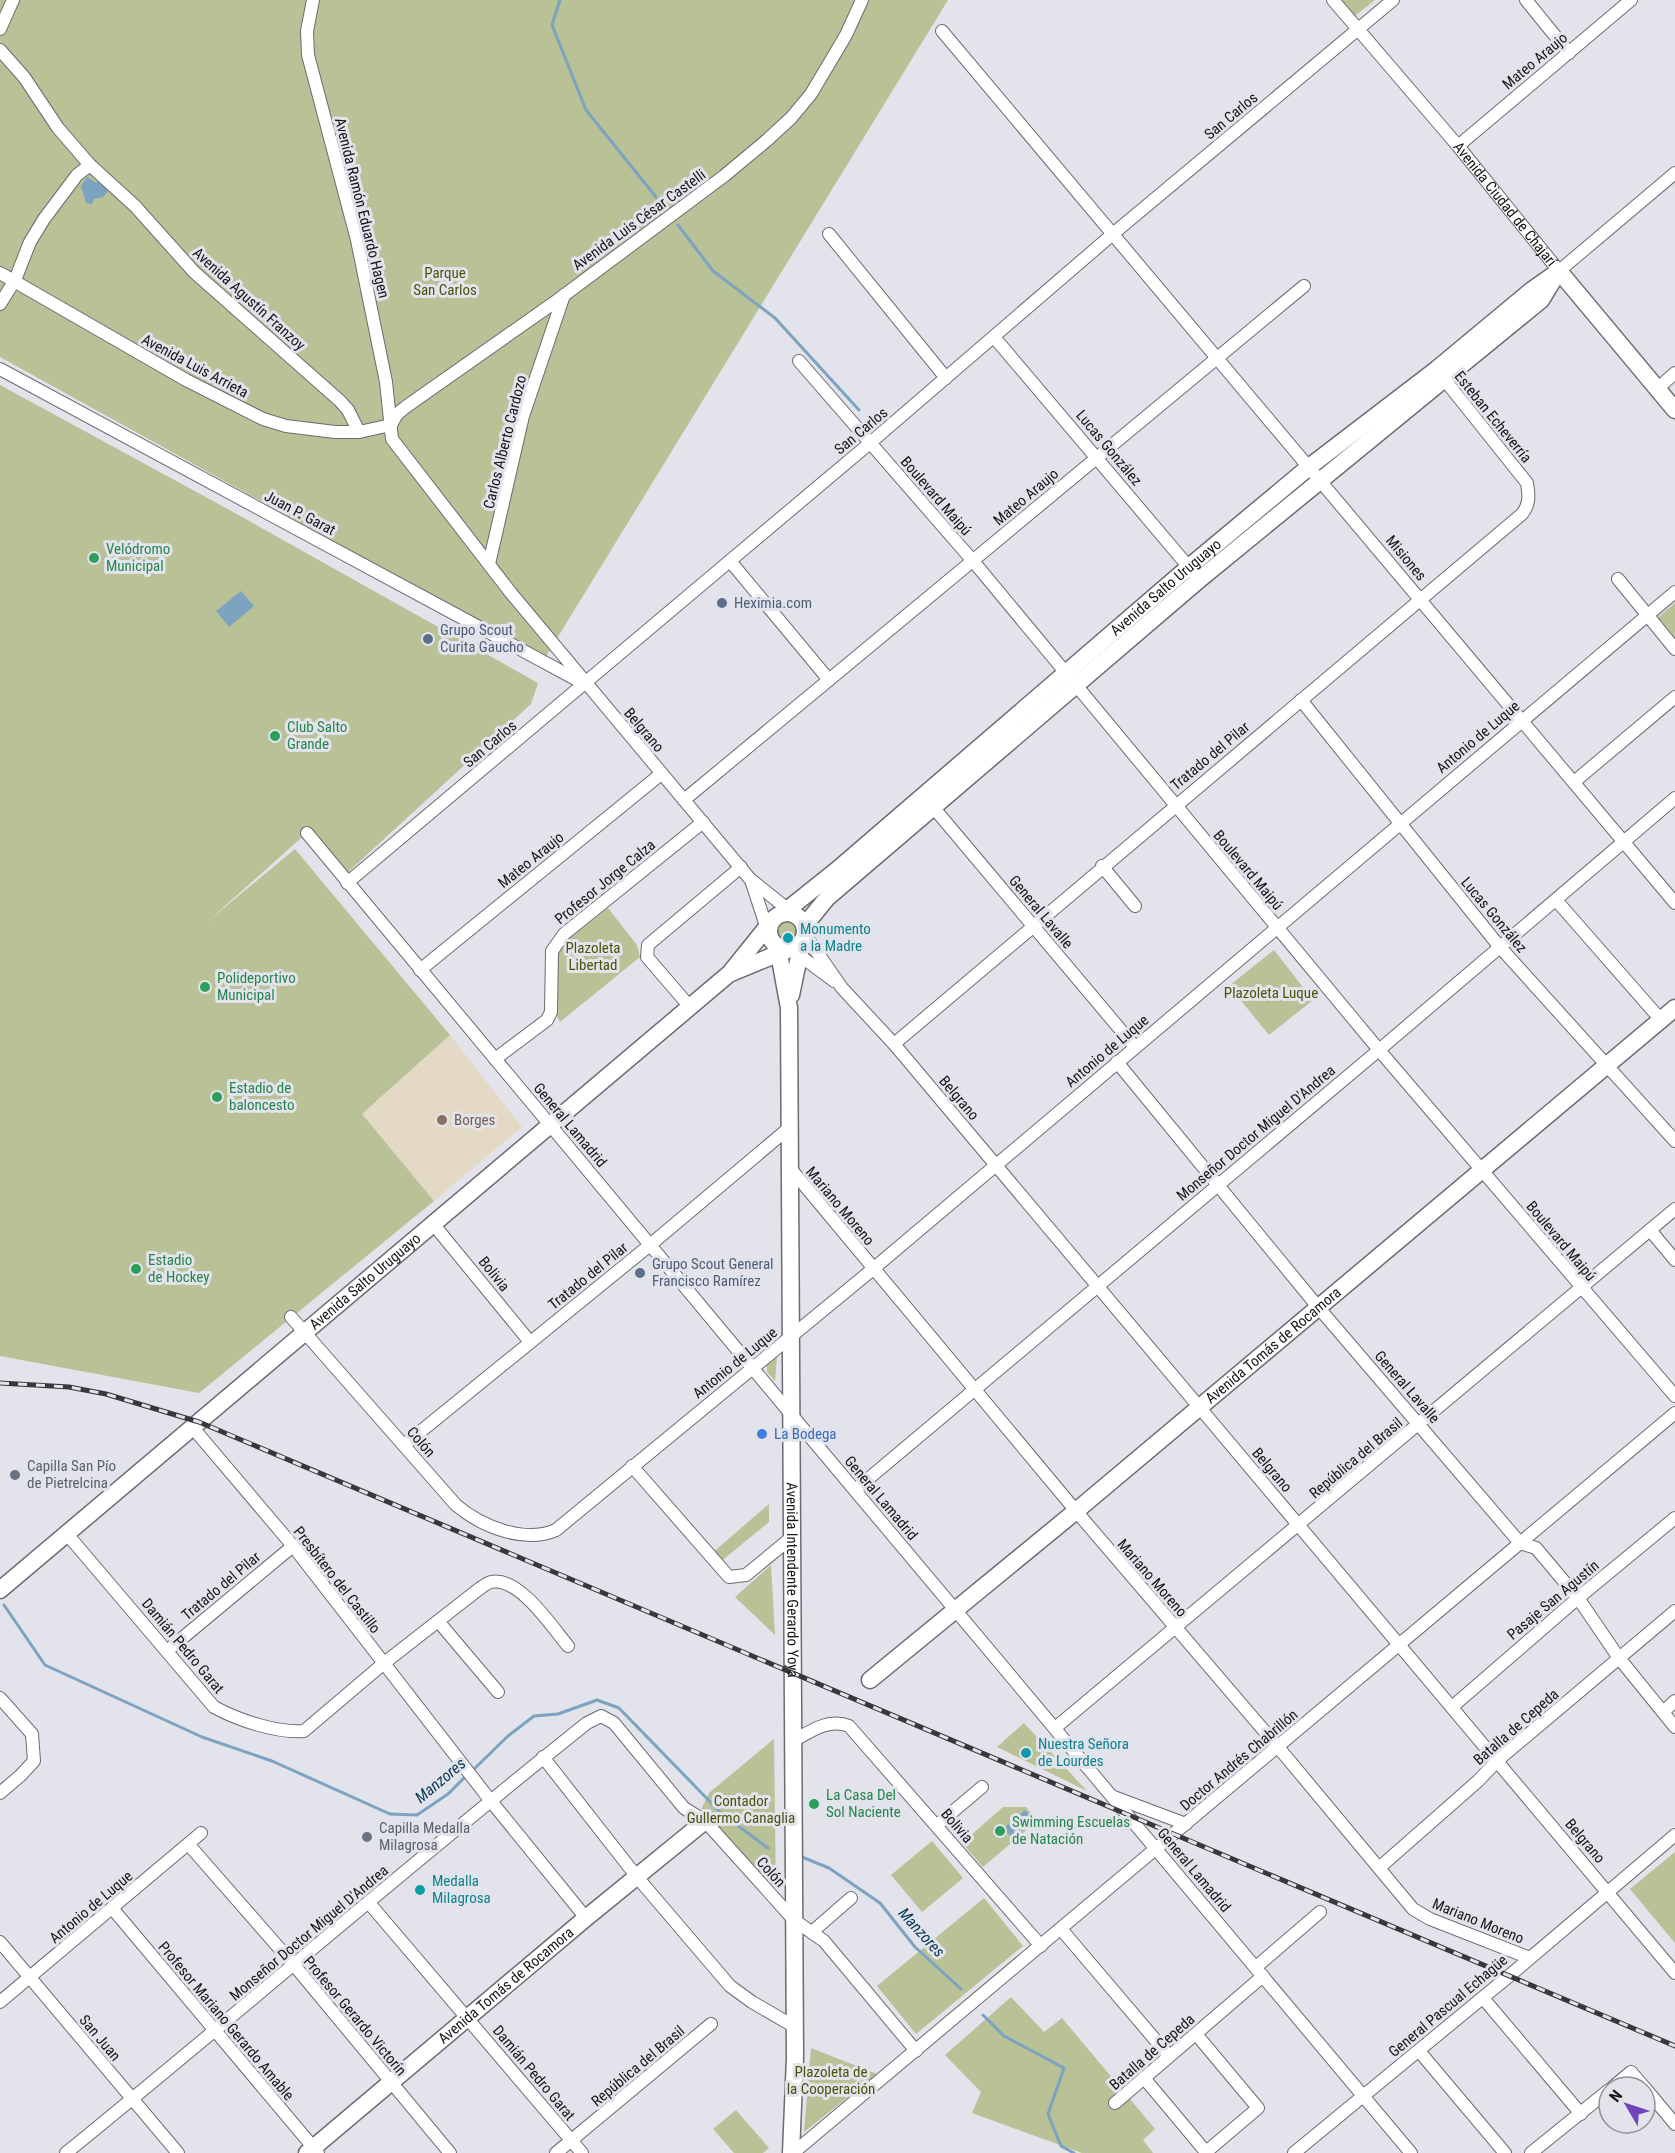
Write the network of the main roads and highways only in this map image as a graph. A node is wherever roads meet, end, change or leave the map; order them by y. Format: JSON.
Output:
{"nodes":[{"id":1,"x":1559,"y":271,"type":"joint"},
{"id":2,"x":1675,"y":410,"type":"edge"},
{"id":3,"x":928,"y":801,"type":"junction"},
{"id":4,"x":787,"y":935,"type":"junction"},
{"id":5,"x":730,"y":973,"type":"junction"},
{"id":6,"x":1675,"y":1008,"type":"edge"},
{"id":7,"x":0,"y":1590,"type":"edge"},
{"id":8,"x":870,"y":1680,"type":"dead end"},
{"id":9,"x":705,"y":1821,"type":"road end"},
{"id":10,"x":313,"y":2151,"type":"edge"},
{"id":11,"x":792,"y":2153,"type":"edge"}],
"edges":[{"from":1,"to":2,"type":"main road","name":"Avenida Ciudad de Chajarí"},
{"from":1,"to":3,"type":"main road","name":"Avenida Salto Uruguayo"},
{"from":3,"to":4,"type":"main road","name":"Avenida Salto Uruguayo"},
{"from":3,"to":4,"type":"main road","name":"Avenida Salto Uruguayo"},
{"from":4,"to":5,"type":"main road","name":"Avenida Salto Uruguayo"},
{"from":4,"to":5,"type":"main road","name":"Avenida Salto Uruguayo"},
{"from":4,"to":11,"type":"main road","name":"Avenida Intendente Gerardo Yoya"},
{"from":5,"to":7,"type":"main road","name":"Avenida Salto Uruguayo"},
{"from":6,"to":8,"type":"main road","name":"Avenida Tomás de Rocamora"},
{"from":9,"to":10,"type":"main road","name":"Avenida Tomás de Rocamora"}]}
